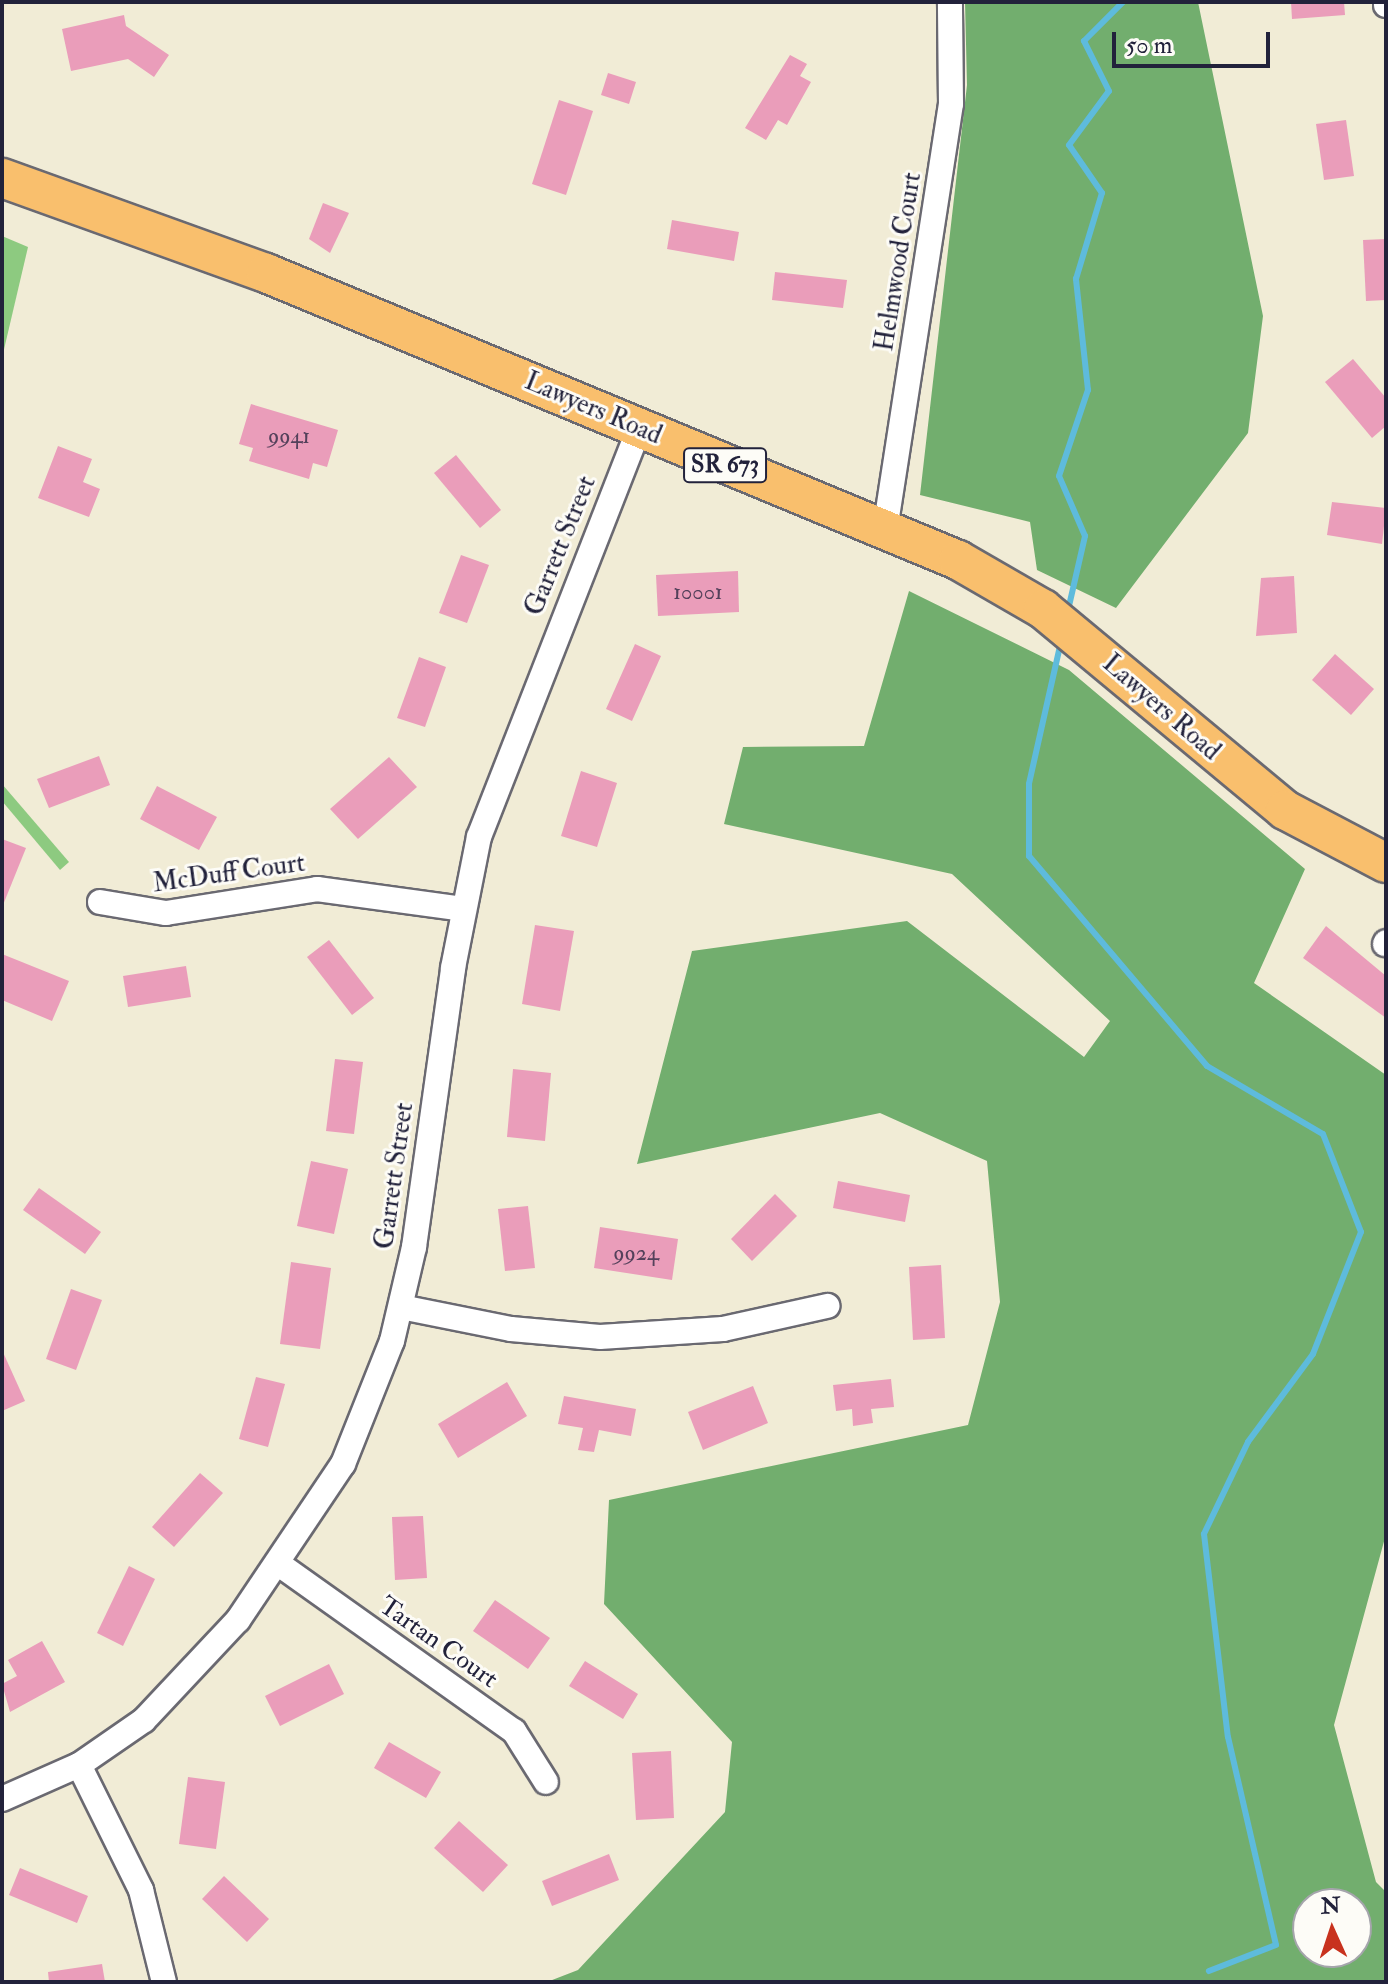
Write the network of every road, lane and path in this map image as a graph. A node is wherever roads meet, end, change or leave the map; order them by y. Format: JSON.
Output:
{"nodes":[{"id":1,"x":950,"y":2,"type":"edge"},
{"id":2,"x":2,"y":178,"type":"edge"},
{"id":3,"x":639,"y":429,"type":"junction"},
{"id":4,"x":885,"y":530,"type":"junction"},
{"id":5,"x":1386,"y":863,"type":"edge"},
{"id":6,"x":100,"y":902,"type":"dead end"},
{"id":7,"x":463,"y":909,"type":"junction"},
{"id":8,"x":827,"y":1306,"type":"dead end"},
{"id":9,"x":401,"y":1307,"type":"junction"},
{"id":10,"x":280,"y":1565,"type":"junction"},
{"id":11,"x":79,"y":1765,"type":"junction"},
{"id":12,"x":546,"y":1782,"type":"dead end"},
{"id":13,"x":2,"y":1799,"type":"edge"},
{"id":14,"x":164,"y":1982,"type":"edge"}],
"edges":[{"from":1,"to":4,"type":"street","name":"Helmwood Court"},
{"from":2,"to":3,"type":"main road","name":"Lawyers Road","number":"SR 673"},
{"from":3,"to":4,"type":"main road","name":"Lawyers Road","number":"SR 673"},
{"from":3,"to":7,"type":"street","name":"Garrett Street"},
{"from":4,"to":5,"type":"main road","name":"Lawyers Road","number":"SR 673"},
{"from":6,"to":7,"type":"street","name":"McDuff Court"},
{"from":7,"to":9,"type":"street","name":"Garrett Street"},
{"from":8,"to":9,"type":"street"},
{"from":9,"to":10,"type":"street","name":"Garrett Street"},
{"from":10,"to":11,"type":"street","name":"Garrett Street"},
{"from":10,"to":12,"type":"street","name":"Tartan Court"},
{"from":11,"to":13,"type":"street","name":"Garrett Street"},
{"from":11,"to":14,"type":"street"}]}
